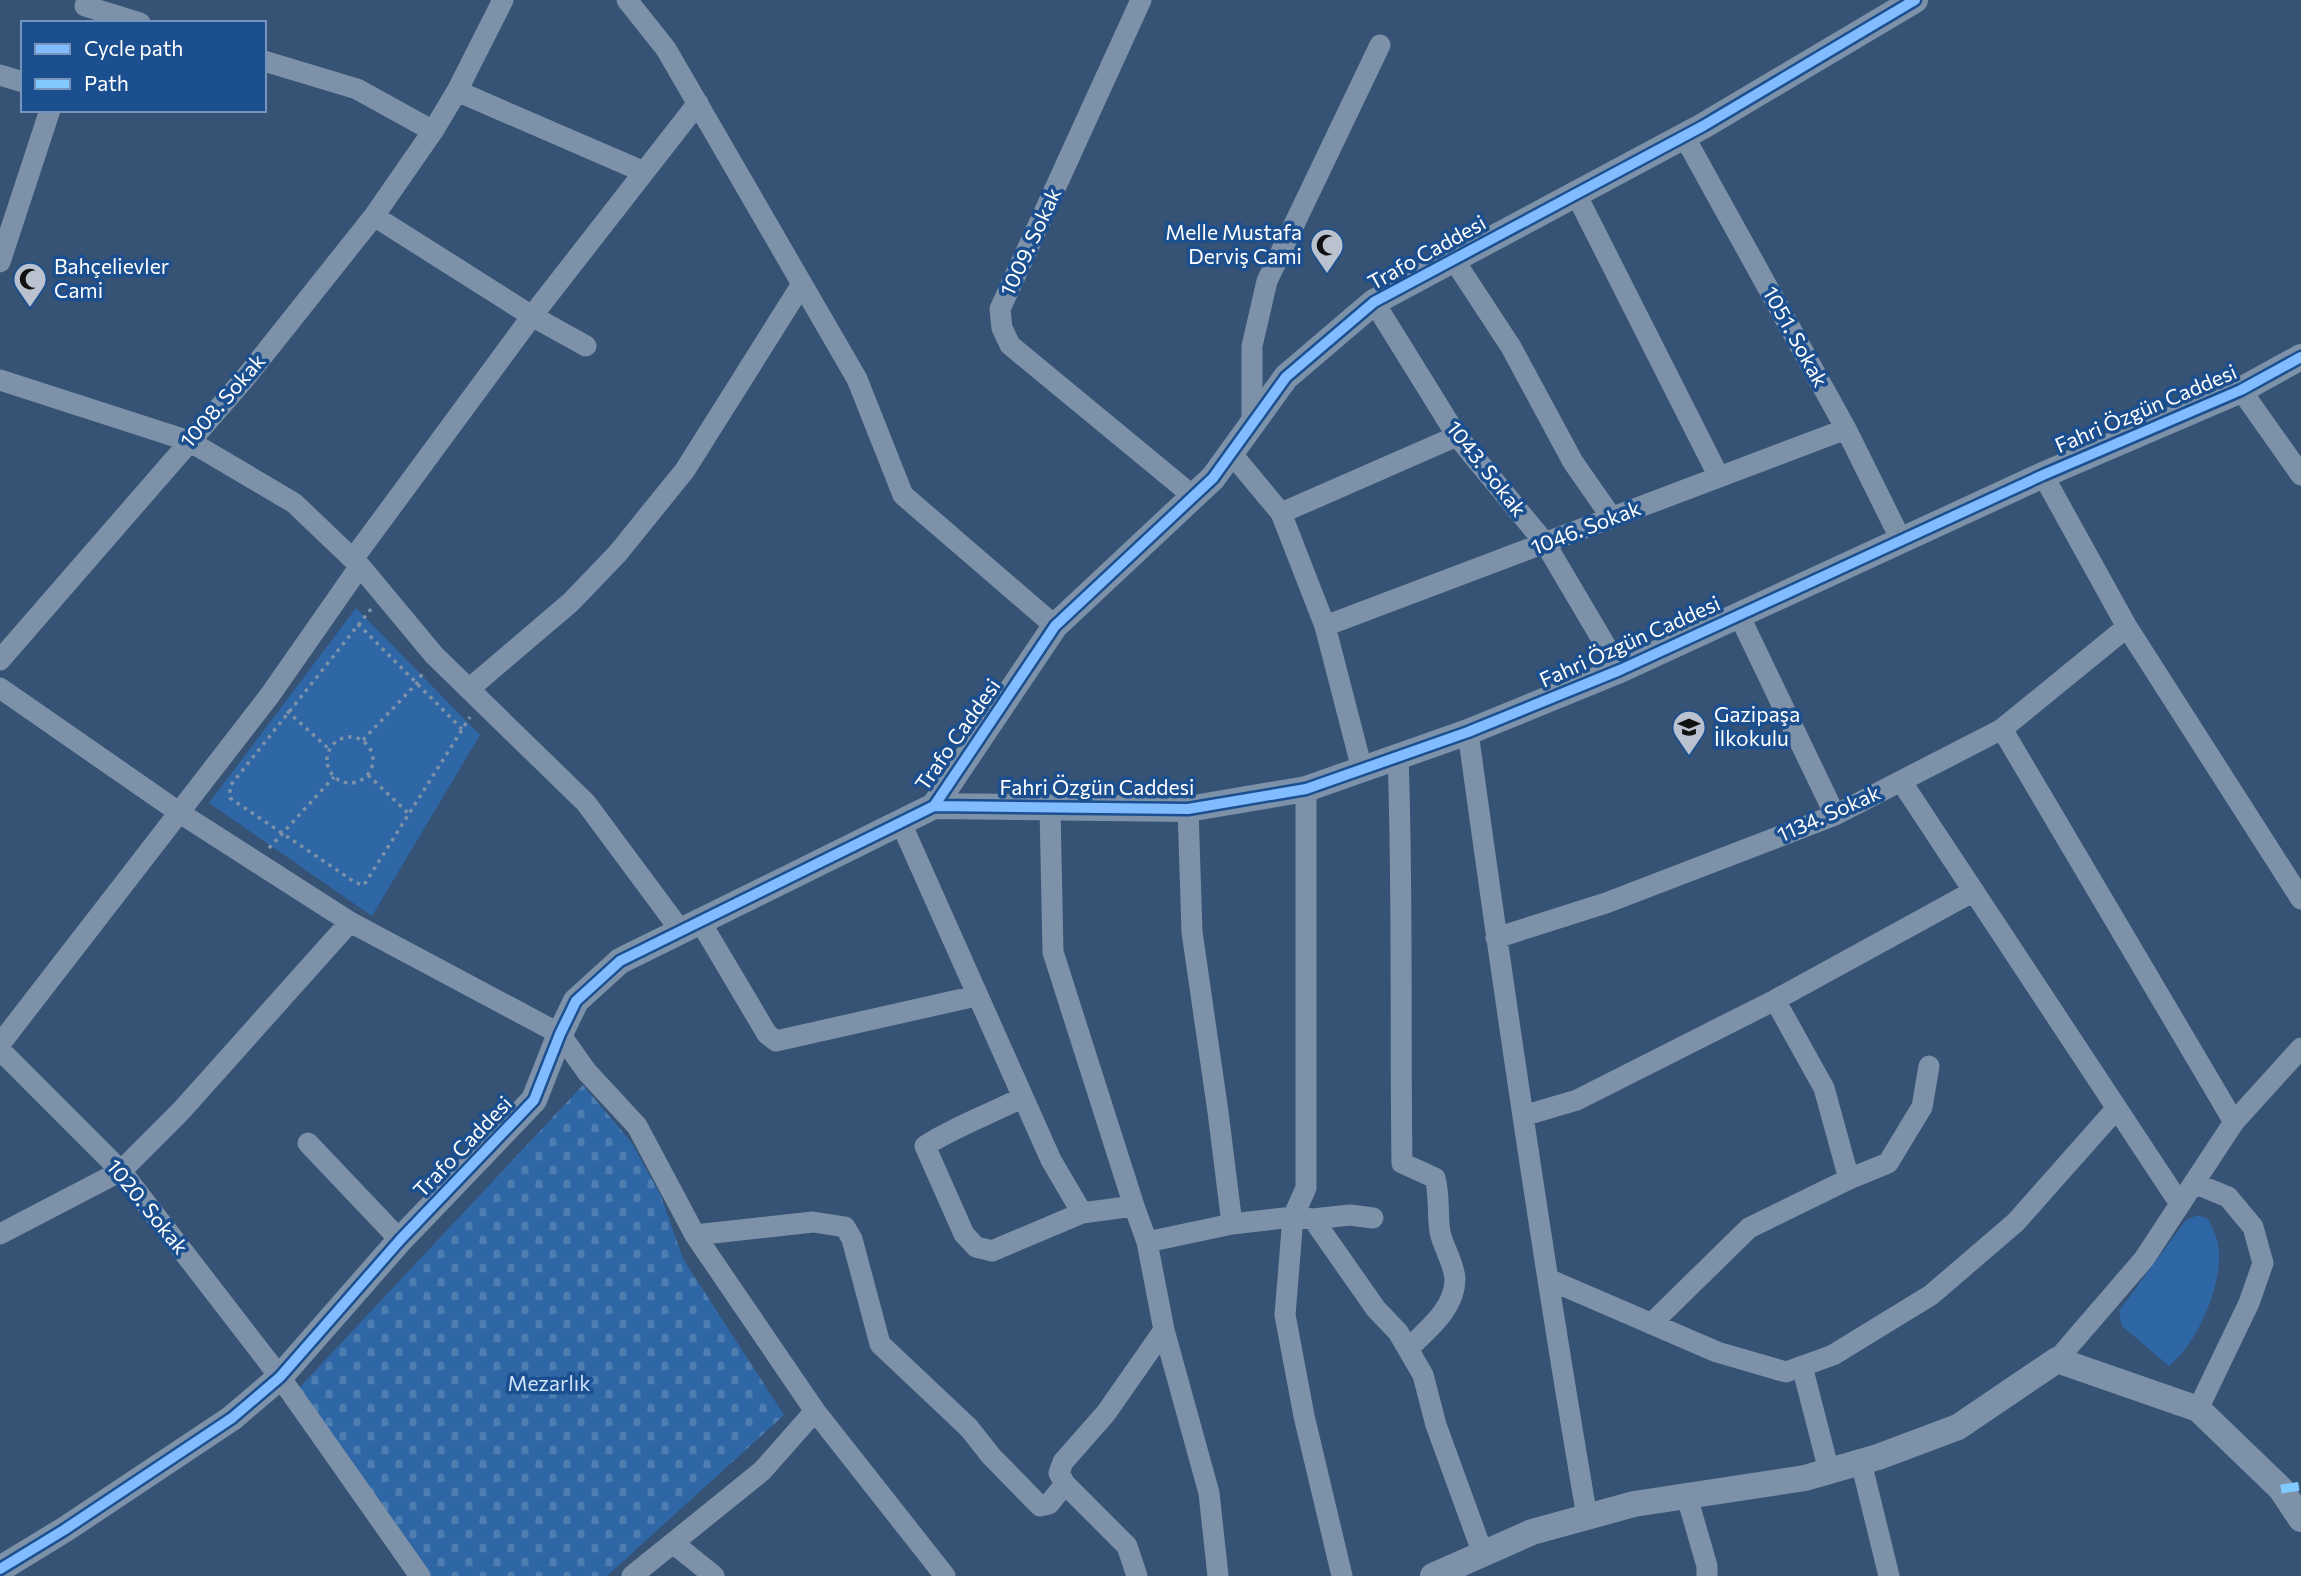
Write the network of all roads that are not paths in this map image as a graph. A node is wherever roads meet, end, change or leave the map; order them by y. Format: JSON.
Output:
{"nodes":[{"id":1,"x":503,"y":0,"type":"edge"},
{"id":2,"x":626,"y":0,"type":"edge"},
{"id":3,"x":1141,"y":0,"type":"edge"},
{"id":4,"x":1915,"y":0,"type":"edge"},
{"id":5,"x":83,"y":9,"type":"edge"},
{"id":6,"x":133,"y":21,"type":"edge"},
{"id":7,"x":1380,"y":45,"type":"dead end"},
{"id":8,"x":266,"y":62,"type":"edge"},
{"id":9,"x":0,"y":75,"type":"edge"},
{"id":10,"x":21,"y":81,"type":"edge"},
{"id":11,"x":457,"y":91,"type":"junction"},
{"id":12,"x":698,"y":103,"type":"junction"},
{"id":13,"x":49,"y":112,"type":"edge"},
{"id":14,"x":433,"y":131,"type":"junction"},
{"id":15,"x":1684,"y":136,"type":"junction"},
{"id":16,"x":644,"y":172,"type":"junction"},
{"id":17,"x":1576,"y":194,"type":"junction"},
{"id":18,"x":374,"y":216,"type":"junction"},
{"id":19,"x":1454,"y":260,"type":"junction"},
{"id":20,"x":0,"y":261,"type":"edge"},
{"id":21,"x":802,"y":284,"type":"junction"},
{"id":22,"x":1374,"y":302,"type":"junction"},
{"id":23,"x":532,"y":316,"type":"junction"},
{"id":24,"x":586,"y":346,"type":"dead end"},
{"id":25,"x":2301,"y":358,"type":"edge"},
{"id":26,"x":0,"y":380,"type":"edge"},
{"id":27,"x":2241,"y":390,"type":"junction"},
{"id":28,"x":1252,"y":423,"type":"junction"},
{"id":29,"x":1846,"y":429,"type":"junction"},
{"id":30,"x":1457,"y":436,"type":"junction"},
{"id":31,"x":189,"y":441,"type":"junction"},
{"id":32,"x":1231,"y":453,"type":"junction"},
{"id":33,"x":2043,"y":475,"type":"junction"},
{"id":34,"x":2301,"y":475,"type":"edge"},
{"id":35,"x":1719,"y":477,"type":"junction"},
{"id":36,"x":1193,"y":496,"type":"junction"},
{"id":37,"x":1281,"y":513,"type":"junction"},
{"id":38,"x":1612,"y":518,"type":"junction"},
{"id":39,"x":1901,"y":540,"type":"junction"},
{"id":40,"x":1545,"y":543,"type":"junction"},
{"id":41,"x":357,"y":563,"type":"junction"},
{"id":42,"x":1739,"y":615,"type":"junction"},
{"id":43,"x":1055,"y":626,"type":"junction"},
{"id":44,"x":1325,"y":626,"type":"junction"},
{"id":45,"x":2127,"y":627,"type":"junction"},
{"id":46,"x":0,"y":660,"type":"edge"},
{"id":47,"x":1620,"y":670,"type":"junction"},
{"id":48,"x":0,"y":688,"type":"edge"},
{"id":49,"x":475,"y":695,"type":"junction"},
{"id":50,"x":2002,"y":729,"type":"junction"},
{"id":51,"x":1468,"y":732,"type":"junction"},
{"id":52,"x":1398,"y":757,"type":"junction"},
{"id":53,"x":1362,"y":769,"type":"junction"},
{"id":54,"x":1901,"y":781,"type":"junction"},
{"id":55,"x":1306,"y":789,"type":"junction"},
{"id":56,"x":934,"y":806,"type":"junction"},
{"id":57,"x":1050,"y":808,"type":"junction"},
{"id":58,"x":1188,"y":809,"type":"junction"},
{"id":59,"x":180,"y":813,"type":"junction"},
{"id":60,"x":1835,"y":815,"type":"junction"},
{"id":61,"x":901,"y":823,"type":"junction"},
{"id":62,"x":1974,"y":891,"type":"junction"},
{"id":63,"x":2301,"y":900,"type":"edge"},
{"id":64,"x":350,"y":922,"type":"junction"},
{"id":65,"x":691,"y":926,"type":"junction"},
{"id":66,"x":1496,"y":938,"type":"junction"},
{"id":67,"x":976,"y":996,"type":"junction"},
{"id":68,"x":1775,"y":1000,"type":"junction"},
{"id":69,"x":560,"y":1034,"type":"junction"},
{"id":70,"x":0,"y":1044,"type":"edge"},
{"id":71,"x":2301,"y":1048,"type":"edge"},
{"id":72,"x":0,"y":1051,"type":"edge"},
{"id":73,"x":1929,"y":1066,"type":"dead end"},
{"id":74,"x":1023,"y":1097,"type":"junction"},
{"id":75,"x":2117,"y":1108,"type":"junction"},
{"id":76,"x":1523,"y":1116,"type":"junction"},
{"id":77,"x":2234,"y":1122,"type":"junction"},
{"id":78,"x":308,"y":1143,"type":"dead end"},
{"id":79,"x":121,"y":1171,"type":"junction"},
{"id":80,"x":1849,"y":1179,"type":"junction"},
{"id":81,"x":2194,"y":1183,"type":"junction"},
{"id":82,"x":2180,"y":1205,"type":"junction"},
{"id":83,"x":1133,"y":1206,"type":"junction"},
{"id":84,"x":1082,"y":1213,"type":"junction"},
{"id":85,"x":1303,"y":1218,"type":"junction"},
{"id":86,"x":1373,"y":1219,"type":"dead end"},
{"id":87,"x":1232,"y":1224,"type":"junction"},
{"id":88,"x":0,"y":1234,"type":"edge"},
{"id":89,"x":695,"y":1235,"type":"junction"},
{"id":90,"x":400,"y":1240,"type":"junction"},
{"id":91,"x":1147,"y":1242,"type":"junction"},
{"id":92,"x":1548,"y":1279,"type":"junction"},
{"id":93,"x":1651,"y":1324,"type":"junction"},
{"id":94,"x":1164,"y":1329,"type":"junction"},
{"id":95,"x":1408,"y":1349,"type":"junction"},
{"id":96,"x":2057,"y":1360,"type":"junction"},
{"id":97,"x":1802,"y":1366,"type":"junction"},
{"id":98,"x":280,"y":1377,"type":"junction"},
{"id":99,"x":2198,"y":1409,"type":"junction"},
{"id":100,"x":815,"y":1411,"type":"junction"},
{"id":101,"x":1861,"y":1462,"type":"junction"},
{"id":102,"x":1829,"y":1471,"type":"junction"},
{"id":103,"x":1065,"y":1484,"type":"junction"},
{"id":104,"x":1687,"y":1497,"type":"junction"},
{"id":105,"x":1587,"y":1517,"type":"junction"},
{"id":106,"x":2301,"y":1519,"type":"edge"},
{"id":107,"x":673,"y":1543,"type":"junction"},
{"id":108,"x":1483,"y":1554,"type":"junction"},
{"id":109,"x":0,"y":1569,"type":"edge"},
{"id":110,"x":420,"y":1576,"type":"edge"},
{"id":111,"x":632,"y":1576,"type":"edge"},
{"id":112,"x":714,"y":1576,"type":"edge"},
{"id":113,"x":945,"y":1576,"type":"edge"},
{"id":114,"x":1137,"y":1576,"type":"edge"},
{"id":115,"x":1218,"y":1576,"type":"edge"},
{"id":116,"x":1342,"y":1576,"type":"edge"},
{"id":117,"x":1433,"y":1576,"type":"edge"},
{"id":118,"x":1707,"y":1576,"type":"edge"},
{"id":119,"x":1889,"y":1576,"type":"edge"}],
"edges":[{"from":1,"to":11,"type":"street","name":"1008. Sokak"},
{"from":2,"to":12,"type":"street"},
{"from":3,"to":36,"type":"street","name":"1009. Sokak"},
{"from":4,"to":15,"type":"street","name":"Trafo Caddesi"},
{"from":5,"to":6,"type":"street"},
{"from":7,"to":28,"type":"street"},
{"from":8,"to":14,"type":"street"},
{"from":9,"to":10,"type":"street"},
{"from":11,"to":14,"type":"street","name":"1008. Sokak"},
{"from":11,"to":16,"type":"street"},
{"from":12,"to":16,"type":"street"},
{"from":12,"to":21,"type":"street"},
{"from":13,"to":20,"type":"street"},
{"from":14,"to":18,"type":"street","name":"1008. Sokak"},
{"from":15,"to":17,"type":"street","name":"Trafo Caddesi"},
{"from":15,"to":29,"type":"street","name":"1051. Sokak"},
{"from":16,"to":23,"type":"street"},
{"from":17,"to":19,"type":"street","name":"Trafo Caddesi"},
{"from":17,"to":35,"type":"street"},
{"from":18,"to":23,"type":"street"},
{"from":18,"to":31,"type":"street","name":"1008. Sokak"},
{"from":19,"to":22,"type":"street","name":"Trafo Caddesi"},
{"from":19,"to":38,"type":"street"},
{"from":21,"to":43,"type":"street"},
{"from":21,"to":49,"type":"street"},
{"from":22,"to":28,"type":"street","name":"Trafo Caddesi"},
{"from":22,"to":30,"type":"street","name":"1043. Sokak"},
{"from":23,"to":24,"type":"street"},
{"from":23,"to":41,"type":"street"},
{"from":25,"to":27,"type":"street","name":"Fahri Özgün Caddesi"},
{"from":26,"to":31,"type":"street"},
{"from":27,"to":33,"type":"street","name":"Fahri Özgün Caddesi"},
{"from":27,"to":34,"type":"street"},
{"from":28,"to":32,"type":"street","name":"Trafo Caddesi"},
{"from":29,"to":35,"type":"street","name":"1046. Sokak"},
{"from":29,"to":39,"type":"street","name":"1051. Sokak"},
{"from":30,"to":37,"type":"street"},
{"from":30,"to":40,"type":"street","name":"1043. Sokak"},
{"from":31,"to":41,"type":"street"},
{"from":31,"to":46,"type":"street","name":"1008. Sokak"},
{"from":32,"to":36,"type":"street","name":"Trafo Caddesi"},
{"from":32,"to":37,"type":"street"},
{"from":33,"to":39,"type":"street","name":"Fahri Özgün Caddesi"},
{"from":33,"to":45,"type":"street"},
{"from":35,"to":38,"type":"street","name":"1046. Sokak"},
{"from":36,"to":43,"type":"street","name":"Trafo Caddesi"},
{"from":37,"to":44,"type":"street"},
{"from":38,"to":40,"type":"street","name":"1046. Sokak"},
{"from":39,"to":42,"type":"street","name":"Fahri Özgün Caddesi"},
{"from":40,"to":44,"type":"street","name":"1046. Sokak"},
{"from":40,"to":47,"type":"street","name":"1043. Sokak"},
{"from":41,"to":49,"type":"street"},
{"from":41,"to":59,"type":"street"},
{"from":42,"to":47,"type":"street","name":"Fahri Özgün Caddesi"},
{"from":42,"to":60,"type":"street"},
{"from":43,"to":56,"type":"street","name":"Trafo Caddesi"},
{"from":44,"to":53,"type":"street"},
{"from":45,"to":50,"type":"street","name":"1134. Sokak"},
{"from":45,"to":63,"type":"street"},
{"from":47,"to":51,"type":"street","name":"Fahri Özgün Caddesi"},
{"from":48,"to":59,"type":"street"},
{"from":49,"to":65,"type":"street"},
{"from":50,"to":54,"type":"street","name":"1134. Sokak"},
{"from":50,"to":77,"type":"street"},
{"from":51,"to":52,"type":"street","name":"Fahri Özgün Caddesi"},
{"from":51,"to":66,"type":"street"},
{"from":52,"to":53,"type":"street","name":"Fahri Özgün Caddesi"},
{"from":52,"to":95,"type":"street"},
{"from":53,"to":55,"type":"street","name":"Fahri Özgün Caddesi"},
{"from":54,"to":60,"type":"street","name":"1134. Sokak"},
{"from":54,"to":62,"type":"street"},
{"from":55,"to":58,"type":"street","name":"Fahri Özgün Caddesi"},
{"from":55,"to":85,"type":"street"},
{"from":56,"to":57,"type":"street","name":"Fahri Özgün Caddesi"},
{"from":56,"to":61,"type":"street","name":"Trafo Caddesi"},
{"from":57,"to":58,"type":"street","name":"Fahri Özgün Caddesi"},
{"from":57,"to":83,"type":"street"},
{"from":58,"to":87,"type":"street"},
{"from":59,"to":64,"type":"street"},
{"from":59,"to":70,"type":"street"},
{"from":60,"to":66,"type":"street","name":"1134. Sokak"},
{"from":61,"to":65,"type":"street","name":"Trafo Caddesi"},
{"from":61,"to":67,"type":"street"},
{"from":62,"to":68,"type":"street"},
{"from":62,"to":75,"type":"street"},
{"from":64,"to":69,"type":"street"},
{"from":64,"to":79,"type":"street"},
{"from":65,"to":67,"type":"street"},
{"from":65,"to":69,"type":"street","name":"Trafo Caddesi"},
{"from":66,"to":76,"type":"street"},
{"from":67,"to":74,"type":"street"},
{"from":68,"to":76,"type":"street"},
{"from":68,"to":80,"type":"street"},
{"from":69,"to":89,"type":"street"},
{"from":69,"to":90,"type":"street","name":"Trafo Caddesi"},
{"from":71,"to":77,"type":"street"},
{"from":72,"to":79,"type":"street","name":"1020. Sokak"},
{"from":73,"to":80,"type":"street"},
{"from":74,"to":84,"type":"street"},
{"from":74,"to":84,"type":"street"},
{"from":75,"to":82,"type":"street"},
{"from":75,"to":97,"type":"street"},
{"from":76,"to":92,"type":"street"},
{"from":77,"to":81,"type":"street"},
{"from":78,"to":90,"type":"street"},
{"from":79,"to":88,"type":"street"},
{"from":79,"to":98,"type":"street","name":"1020. Sokak"},
{"from":80,"to":93,"type":"street"},
{"from":81,"to":82,"type":"street"},
{"from":81,"to":99,"type":"street"},
{"from":82,"to":96,"type":"street"},
{"from":83,"to":84,"type":"street"},
{"from":83,"to":91,"type":"street"},
{"from":85,"to":86,"type":"street"},
{"from":85,"to":87,"type":"street"},
{"from":85,"to":95,"type":"street"},
{"from":85,"to":116,"type":"street"},
{"from":87,"to":91,"type":"street"},
{"from":89,"to":100,"type":"street"},
{"from":89,"to":103,"type":"street"},
{"from":90,"to":98,"type":"street","name":"Trafo Caddesi"},
{"from":91,"to":94,"type":"street"},
{"from":92,"to":93,"type":"street"},
{"from":92,"to":105,"type":"street"},
{"from":93,"to":97,"type":"street"},
{"from":94,"to":103,"type":"street"},
{"from":94,"to":115,"type":"street"},
{"from":95,"to":108,"type":"street"},
{"from":96,"to":99,"type":"street"},
{"from":96,"to":101,"type":"street"},
{"from":97,"to":102,"type":"street"},
{"from":98,"to":109,"type":"street","name":"Trafo Caddesi"},
{"from":98,"to":110,"type":"street","name":"1020. Sokak"},
{"from":99,"to":106,"type":"street"},
{"from":100,"to":107,"type":"street"},
{"from":100,"to":113,"type":"street"},
{"from":101,"to":102,"type":"street"},
{"from":101,"to":119,"type":"street"},
{"from":102,"to":104,"type":"street"},
{"from":103,"to":114,"type":"street"},
{"from":104,"to":105,"type":"street"},
{"from":104,"to":118,"type":"street"},
{"from":105,"to":108,"type":"street"},
{"from":107,"to":111,"type":"street"},
{"from":107,"to":112,"type":"street"},
{"from":108,"to":117,"type":"street"}]}
